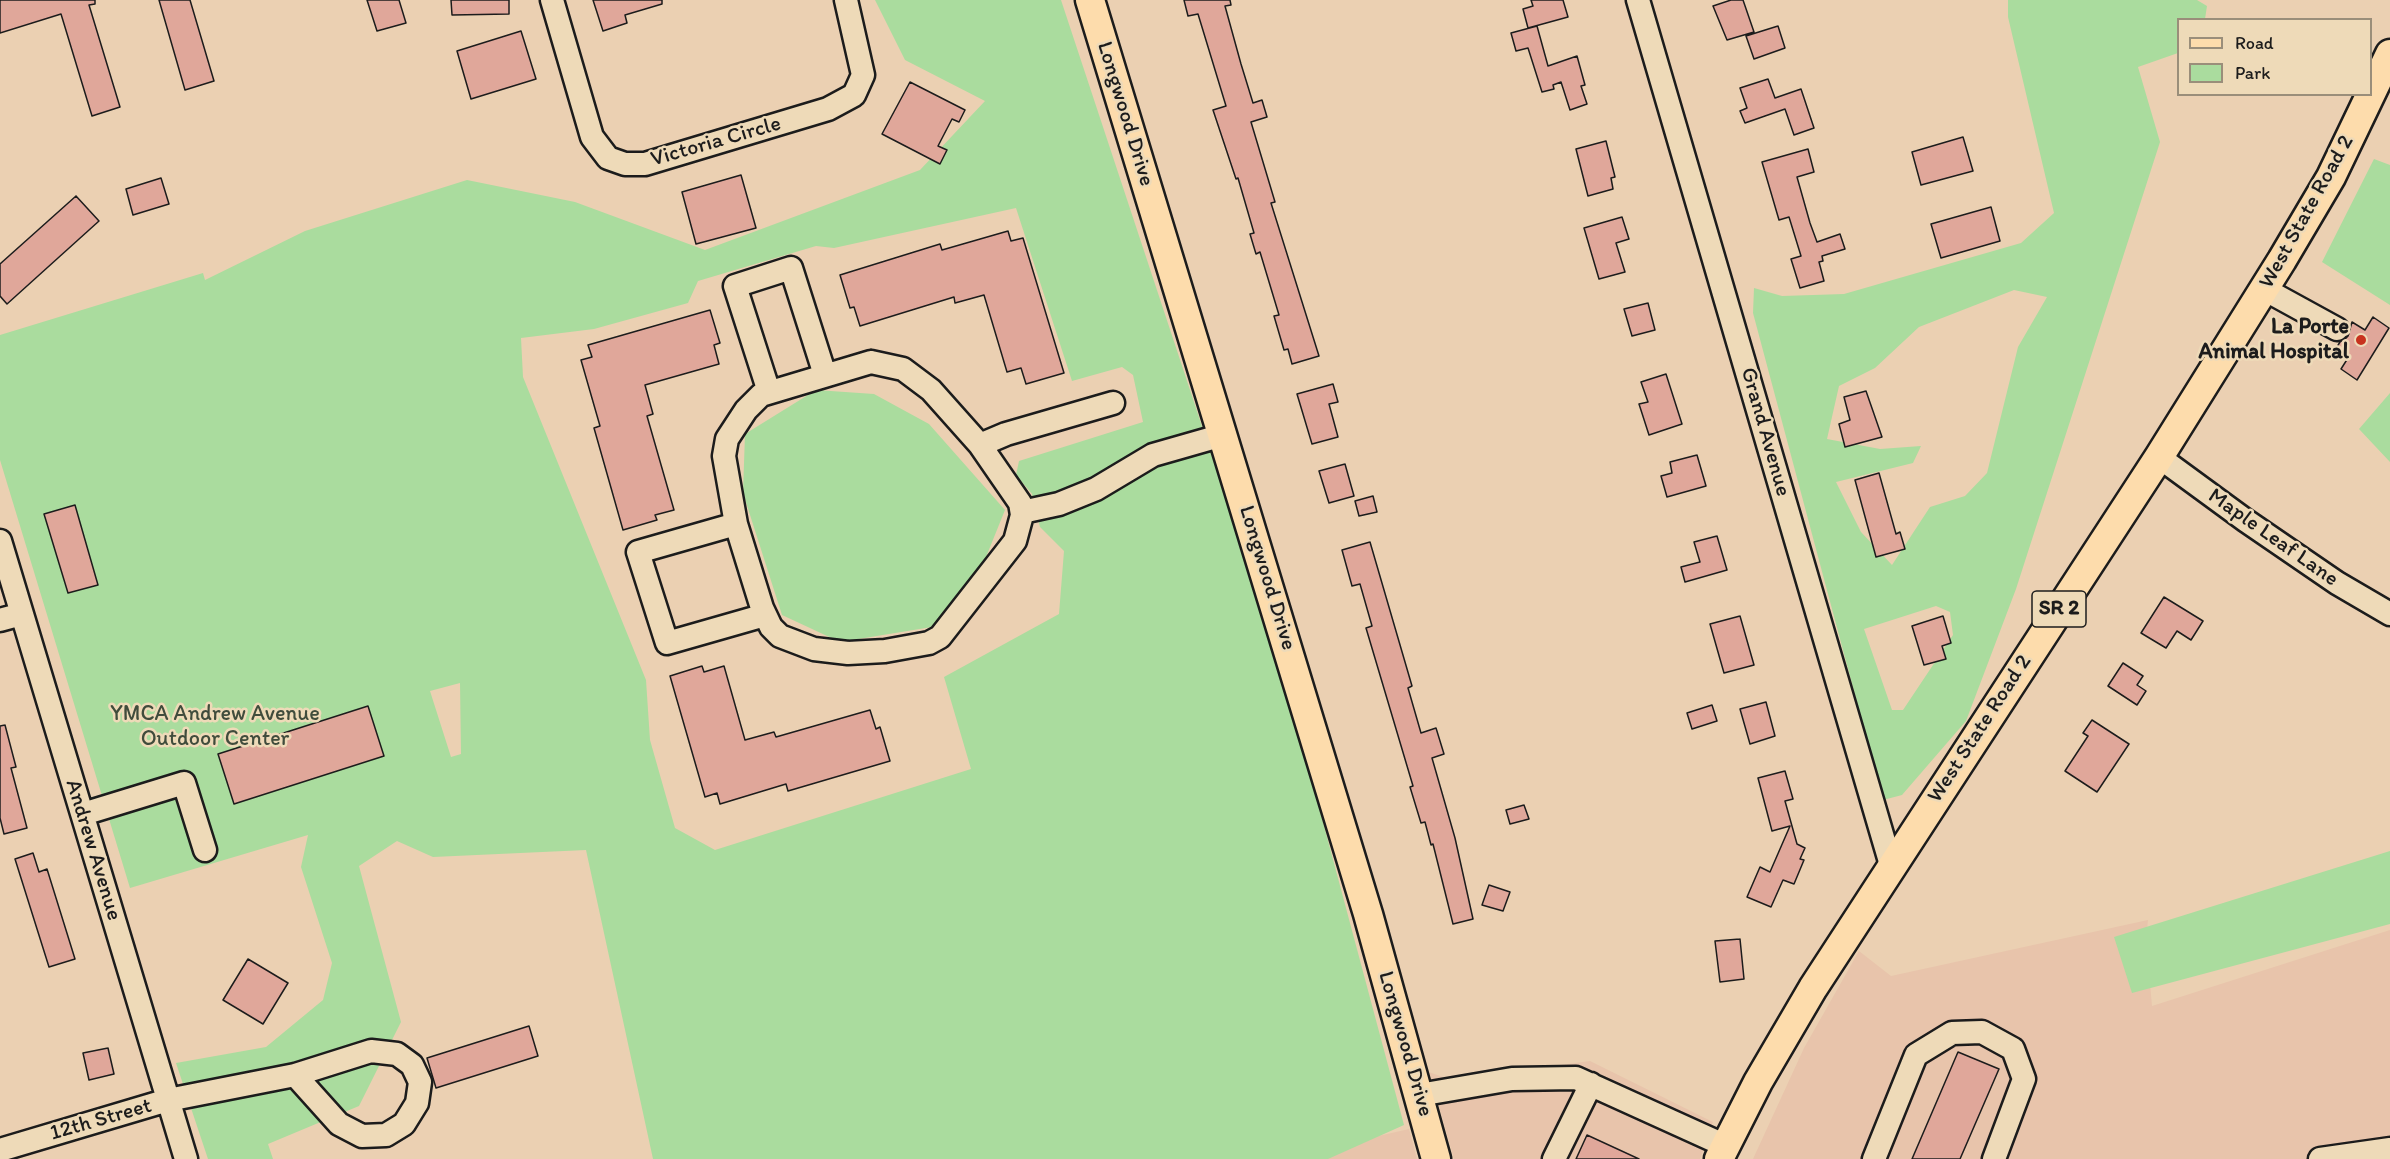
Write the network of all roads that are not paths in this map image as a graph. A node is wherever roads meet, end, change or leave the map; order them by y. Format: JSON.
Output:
{"nodes":[{"id":1,"x":552,"y":0,"type":"edge"},
{"id":2,"x":846,"y":0,"type":"edge"},
{"id":3,"x":1090,"y":0,"type":"edge"},
{"id":4,"x":1638,"y":0,"type":"edge"},
{"id":5,"x":2390,"y":54,"type":"edge"},
{"id":6,"x":2372,"y":92,"type":"edge"},
{"id":7,"x":2370,"y":96,"type":"edge"},
{"id":8,"x":2264,"y":289,"type":"junction"},
{"id":9,"x":2337,"y":329,"type":"dead end"},
{"id":10,"x":825,"y":375,"type":"junction"},
{"id":11,"x":769,"y":392,"type":"junction"},
{"id":12,"x":1113,"y":403,"type":"dead end"},
{"id":13,"x":1223,"y":435,"type":"junction"},
{"id":14,"x":980,"y":445,"type":"junction"},
{"id":15,"x":2159,"y":457,"type":"junction"},
{"id":16,"x":1022,"y":512,"type":"junction"},
{"id":17,"x":736,"y":524,"type":"junction"},
{"id":18,"x":0,"y":541,"type":"edge"},
{"id":19,"x":2390,"y":614,"type":"edge"},
{"id":20,"x":765,"y":615,"type":"junction"},
{"id":21,"x":11,"y":617,"type":"edge"},
{"id":22,"x":83,"y":814,"type":"junction"},
{"id":23,"x":205,"y":850,"type":"dead end"},
{"id":24,"x":1891,"y":865,"type":"junction"},
{"id":25,"x":295,"y":1075,"type":"junction"},
{"id":26,"x":1591,"y":1084,"type":"junction"},
{"id":27,"x":1419,"y":1095,"type":"junction"},
{"id":28,"x":168,"y":1100,"type":"junction"},
{"id":29,"x":2390,"y":1149,"type":"edge"},
{"id":30,"x":0,"y":1150,"type":"edge"},
{"id":31,"x":1723,"y":1153,"type":"edge"},
{"id":32,"x":186,"y":1159,"type":"edge"},
{"id":33,"x":1436,"y":1159,"type":"edge"},
{"id":34,"x":1554,"y":1159,"type":"edge"},
{"id":35,"x":1874,"y":1159,"type":"edge"},
{"id":36,"x":1994,"y":1159,"type":"edge"},
{"id":37,"x":2320,"y":1159,"type":"edge"}],
"edges":[{"from":1,"to":2,"type":"street","name":"Victoria Circle"},
{"from":3,"to":13,"type":"main road","name":"Longwood Drive"},
{"from":4,"to":24,"type":"street","name":"Grand Avenue"},
{"from":5,"to":6,"type":"main road","name":"West State Road 2","number":"SR 2"},
{"from":7,"to":8,"type":"main road","name":"West State Road 2","number":"SR 2"},
{"from":8,"to":9,"type":"street"},
{"from":8,"to":15,"type":"main road","name":"West State Road 2","number":"SR 2"},
{"from":10,"to":11,"type":"street"},
{"from":10,"to":11,"type":"street"},
{"from":10,"to":14,"type":"street"},
{"from":11,"to":17,"type":"street"},
{"from":12,"to":14,"type":"street"},
{"from":13,"to":16,"type":"street"},
{"from":13,"to":27,"type":"main road","name":"Longwood Drive"},
{"from":14,"to":16,"type":"street"},
{"from":15,"to":19,"type":"street","name":"Maple Leaf Lane"},
{"from":15,"to":24,"type":"main road","name":"West State Road 2","number":"SR 2"},
{"from":16,"to":20,"type":"street"},
{"from":17,"to":20,"type":"street"},
{"from":17,"to":20,"type":"street"},
{"from":18,"to":21,"type":"street","name":"Andrew Avenue"},
{"from":21,"to":22,"type":"street","name":"Andrew Avenue"},
{"from":22,"to":23,"type":"street"},
{"from":22,"to":28,"type":"street","name":"Andrew Avenue"},
{"from":24,"to":31,"type":"main road","name":"West State Road 2","number":"SR 2"},
{"from":25,"to":25,"type":"street","name":"12th Street"},
{"from":25,"to":28,"type":"street","name":"12th Street"},
{"from":26,"to":27,"type":"street"},
{"from":26,"to":31,"type":"street"},
{"from":26,"to":34,"type":"street"},
{"from":27,"to":33,"type":"main road","name":"Longwood Drive"},
{"from":28,"to":30,"type":"street","name":"12th Street"},
{"from":28,"to":32,"type":"street","name":"Andrew Avenue"},
{"from":29,"to":37,"type":"street"},
{"from":35,"to":36,"type":"street"}]}
